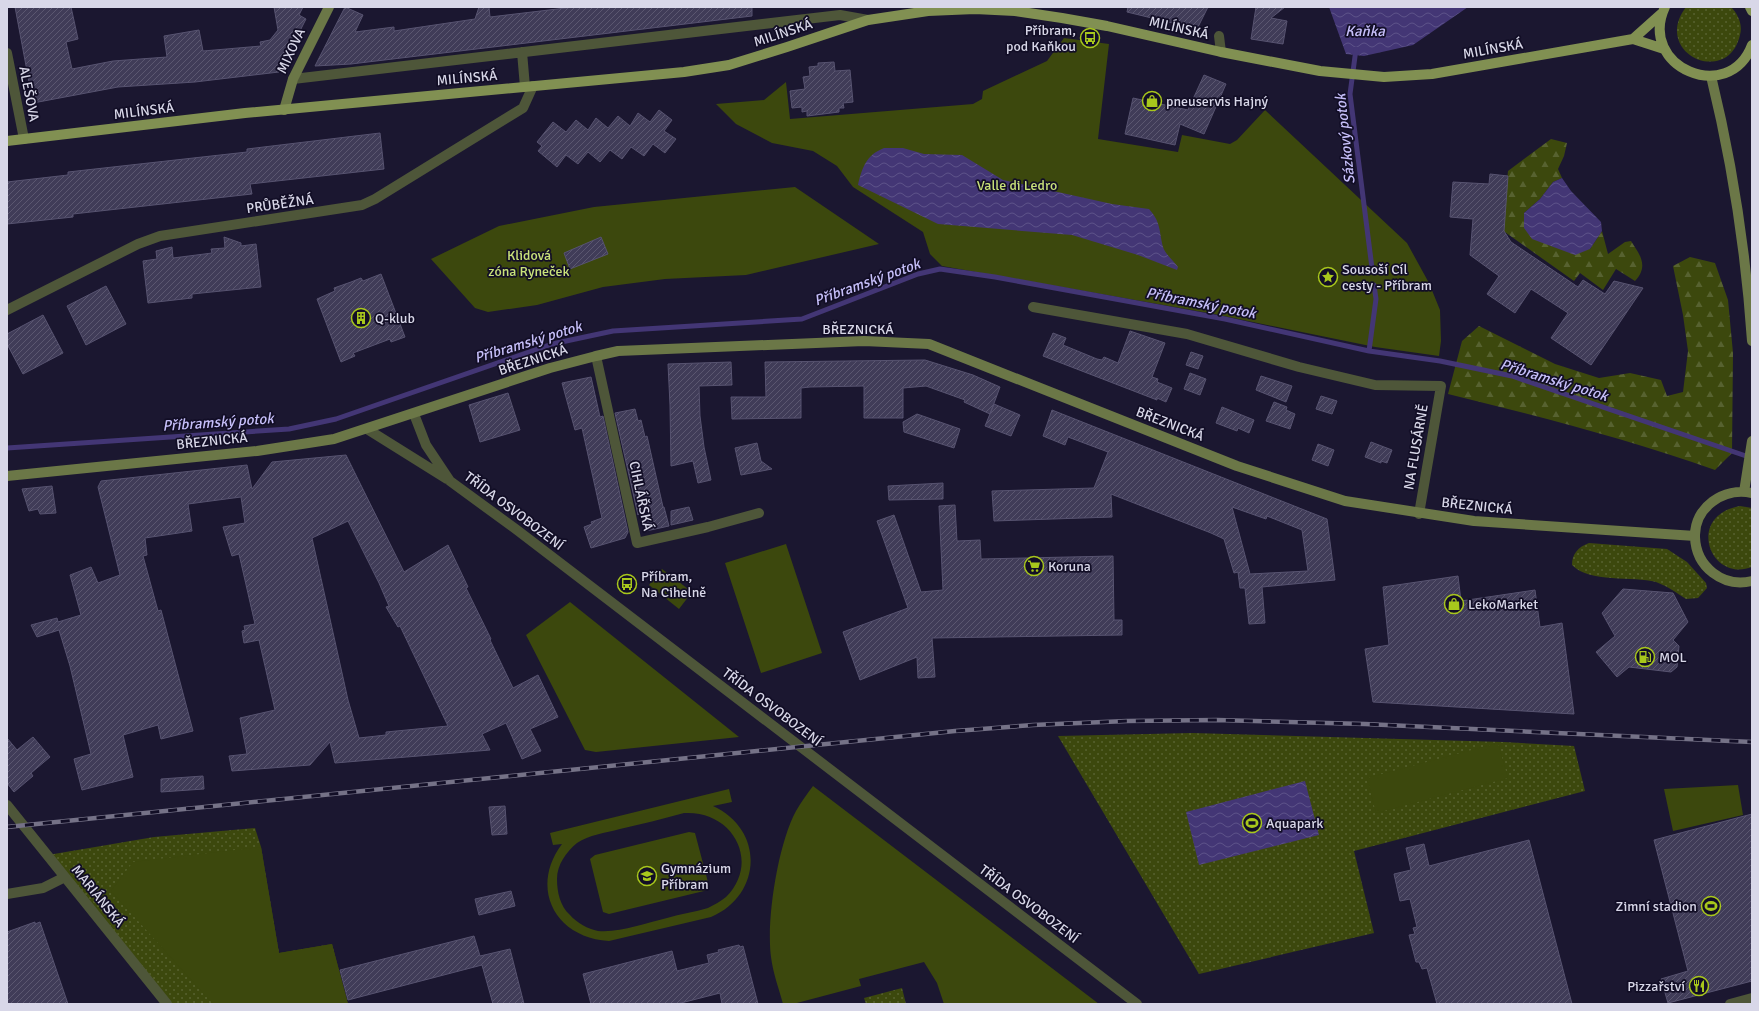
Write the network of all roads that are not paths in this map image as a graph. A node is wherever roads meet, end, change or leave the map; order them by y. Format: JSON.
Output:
{"nodes":[{"id":1,"x":329,"y":7,"type":"edge"},
{"id":2,"x":1750,"y":7,"type":"edge"},
{"id":3,"x":1663,"y":10,"type":"edge"},
{"id":4,"x":1752,"y":11,"type":"edge"},
{"id":5,"x":868,"y":20,"type":"junction"},
{"id":6,"x":1219,"y":36,"type":"dead end"},
{"id":7,"x":1632,"y":39,"type":"junction"},
{"id":8,"x":1752,"y":45,"type":"edge"},
{"id":9,"x":1664,"y":49,"type":"junction"},
{"id":10,"x":522,"y":52,"type":"junction"},
{"id":11,"x":1221,"y":52,"type":"junction"},
{"id":12,"x":7,"y":53,"type":"edge"},
{"id":13,"x":1712,"y":76,"type":"junction"},
{"id":14,"x":293,"y":79,"type":"junction"},
{"id":15,"x":529,"y":86,"type":"junction"},
{"id":16,"x":284,"y":110,"type":"junction"},
{"id":17,"x":24,"y":139,"type":"junction"},
{"id":18,"x":7,"y":141,"type":"edge"},
{"id":19,"x":1032,"y":307,"type":"dead end"},
{"id":20,"x":7,"y":310,"type":"edge"},
{"id":21,"x":1752,"y":341,"type":"edge"},
{"id":22,"x":596,"y":356,"type":"junction"},
{"id":23,"x":414,"y":414,"type":"junction"},
{"id":24,"x":368,"y":429,"type":"junction"},
{"id":25,"x":1752,"y":441,"type":"edge"},
{"id":26,"x":7,"y":476,"type":"edge"},
{"id":27,"x":450,"y":481,"type":"junction"},
{"id":28,"x":1748,"y":492,"type":"edge"},
{"id":29,"x":759,"y":513,"type":"dead end"},
{"id":30,"x":1419,"y":514,"type":"junction"},
{"id":31,"x":1695,"y":536,"type":"junction"},
{"id":32,"x":1752,"y":581,"type":"edge"},
{"id":33,"x":7,"y":805,"type":"edge"},
{"id":34,"x":65,"y":877,"type":"junction"},
{"id":35,"x":7,"y":894,"type":"edge"},
{"id":36,"x":1752,"y":998,"type":"edge"},
{"id":37,"x":168,"y":1004,"type":"edge"},
{"id":38,"x":1137,"y":1004,"type":"edge"},
{"id":39,"x":1730,"y":1004,"type":"edge"}],
"edges":[{"from":1,"to":14,"type":"street","name":"MIXOVA"},
{"from":2,"to":4,"type":"main road"},
{"from":3,"to":7,"type":"main road","name":"MILÍNSKÁ"},
{"from":3,"to":9,"type":"main road","name":"MILÍNSKÁ"},
{"from":5,"to":10,"type":"street"},
{"from":5,"to":11,"type":"main road","name":"MILÍNSKÁ"},
{"from":5,"to":15,"type":"main road","name":"MILÍNSKÁ"},
{"from":6,"to":11,"type":"street"},
{"from":7,"to":9,"type":"main road","name":"MILÍNSKÁ"},
{"from":7,"to":11,"type":"main road","name":"MILÍNSKÁ"},
{"from":8,"to":13,"type":"main road","name":"MILÍNSKÁ"},
{"from":9,"to":13,"type":"main road","name":"MILÍNSKÁ"},
{"from":10,"to":14,"type":"street"},
{"from":10,"to":15,"type":"street"},
{"from":12,"to":17,"type":"street","name":"ALEŠOVA"},
{"from":13,"to":21,"type":"street"},
{"from":14,"to":16,"type":"street","name":"MIXOVA"},
{"from":15,"to":16,"type":"main road","name":"MILÍNSKÁ"},
{"from":15,"to":20,"type":"street","name":"PRŮBĚŽNÁ"},
{"from":16,"to":17,"type":"main road","name":"MILÍNSKÁ"},
{"from":17,"to":18,"type":"main road","name":"MILÍNSKÁ"},
{"from":19,"to":30,"type":"street","name":"NA FLUSÁRNĚ"},
{"from":22,"to":23,"type":"street","name":"BŘEZNICKÁ"},
{"from":22,"to":29,"type":"street","name":"CIHLÁŘSKÁ"},
{"from":22,"to":30,"type":"street","name":"BŘEZNICKÁ"},
{"from":23,"to":24,"type":"street","name":"BŘEZNICKÁ"},
{"from":23,"to":27,"type":"street","name":"TŘÍDA OSVOBOZENÍ"},
{"from":24,"to":26,"type":"street","name":"BŘEZNICKÁ"},
{"from":24,"to":27,"type":"street"},
{"from":25,"to":28,"type":"street"},
{"from":27,"to":38,"type":"street","name":"TŘÍDA OSVOBOZENÍ"},
{"from":28,"to":31,"type":"street"},
{"from":30,"to":31,"type":"street","name":"BŘEZNICKÁ"},
{"from":31,"to":32,"type":"street"},
{"from":33,"to":34,"type":"street","name":"MARIÁNSKÁ"},
{"from":34,"to":35,"type":"street"},
{"from":34,"to":37,"type":"street","name":"MARIÁNSKÁ"},
{"from":36,"to":39,"type":"street"}]}
